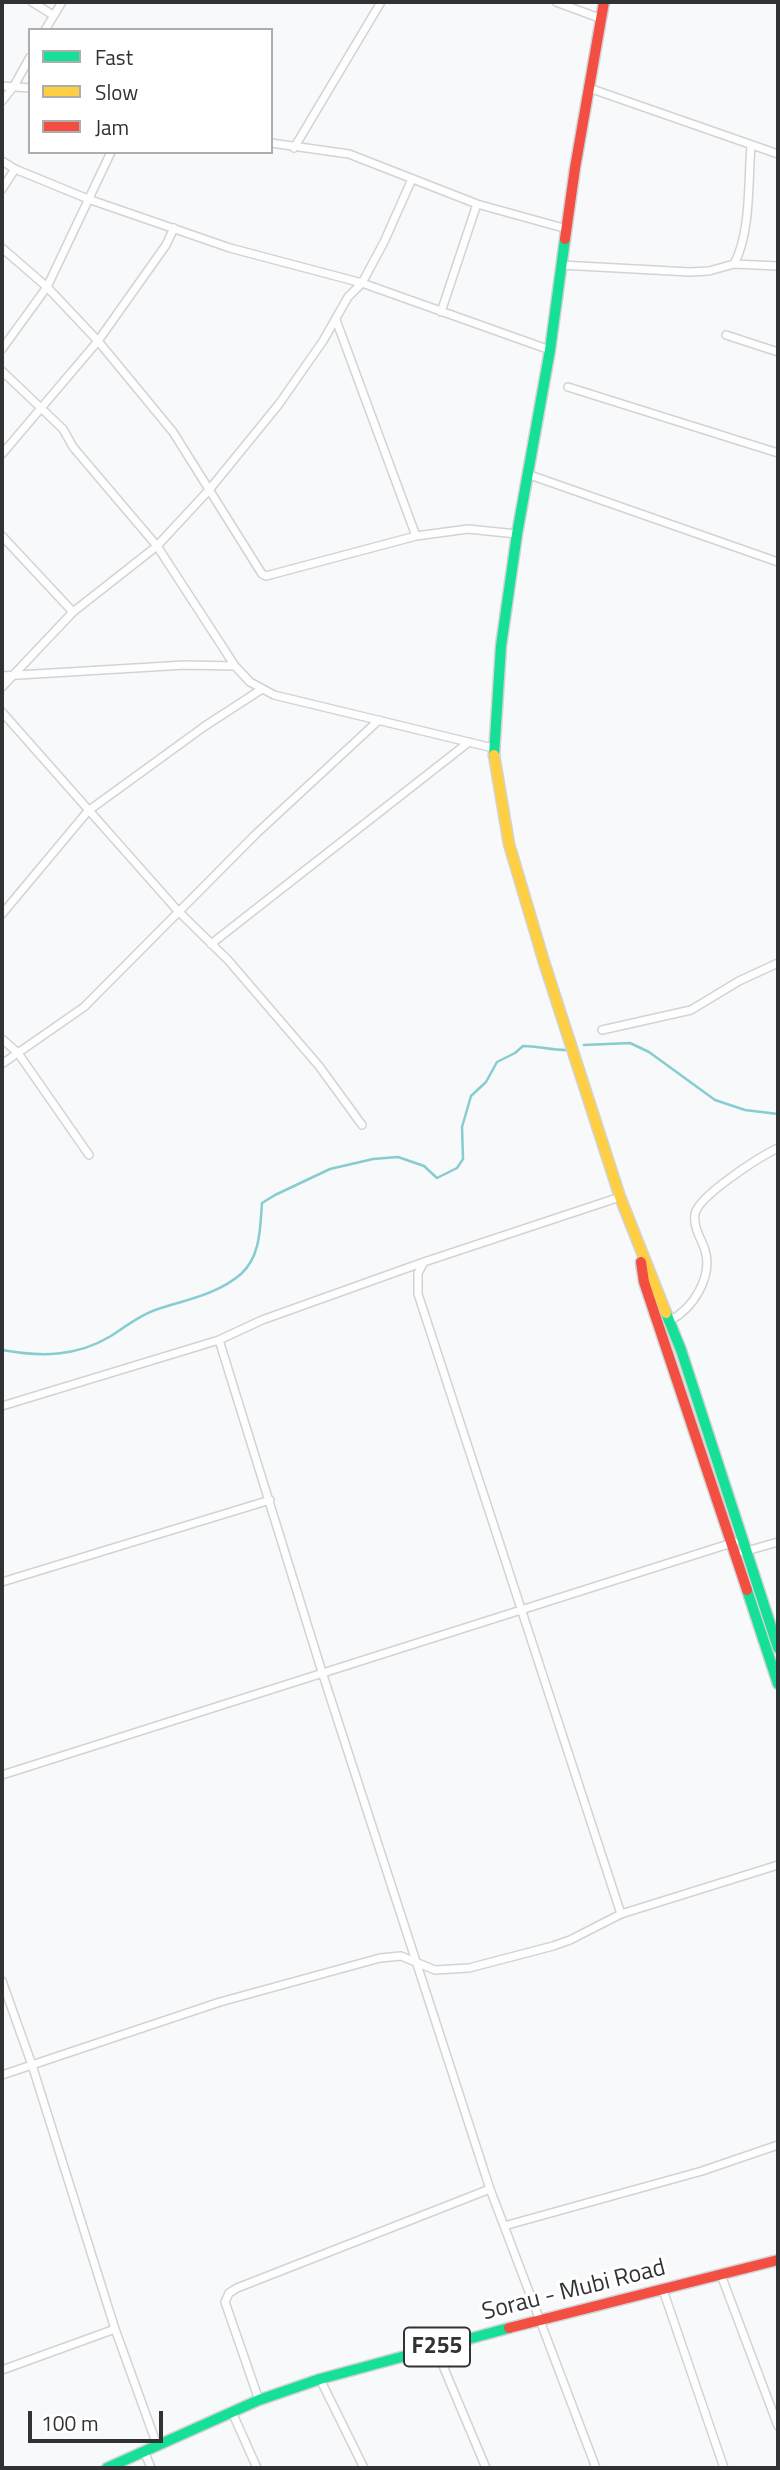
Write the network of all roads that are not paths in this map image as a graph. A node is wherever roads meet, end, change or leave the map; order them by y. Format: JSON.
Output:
{"nodes":[{"id":1,"x":32,"y":2,"type":"edge"},
{"id":2,"x":62,"y":2,"type":"edge"},
{"id":3,"x":381,"y":2,"type":"edge"},
{"id":4,"x":556,"y":2,"type":"edge"},
{"id":5,"x":604,"y":2,"type":"edge"},
{"id":6,"x":53,"y":15,"type":"junction"},
{"id":7,"x":601,"y":19,"type":"junction"},
{"id":8,"x":46,"y":28,"type":"edge"},
{"id":9,"x":28,"y":61,"type":"edge"},
{"id":10,"x":2,"y":86,"type":"edge"},
{"id":11,"x":14,"y":86,"type":"junction"},
{"id":12,"x":28,"y":88,"type":"edge"},
{"id":13,"x":589,"y":88,"type":"junction"},
{"id":14,"x":2,"y":101,"type":"edge"},
{"id":15,"x":273,"y":144,"type":"edge"},
{"id":16,"x":751,"y":146,"type":"junction"},
{"id":17,"x":294,"y":148,"type":"junction"},
{"id":18,"x":110,"y":154,"type":"edge"},
{"id":19,"x":778,"y":154,"type":"edge"},
{"id":20,"x":2,"y":161,"type":"edge"},
{"id":21,"x":15,"y":169,"type":"junction"},
{"id":22,"x":412,"y":179,"type":"junction"},
{"id":23,"x":2,"y":189,"type":"edge"},
{"id":24,"x":88,"y":200,"type":"junction"},
{"id":25,"x":477,"y":204,"type":"junction"},
{"id":26,"x":174,"y":228,"type":"junction"},
{"id":27,"x":567,"y":229,"type":"junction"},
{"id":28,"x":2,"y":248,"type":"edge"},
{"id":29,"x":734,"y":264,"type":"junction"},
{"id":30,"x":561,"y":265,"type":"junction"},
{"id":31,"x":778,"y":266,"type":"edge"},
{"id":32,"x":362,"y":284,"type":"junction"},
{"id":33,"x":47,"y":287,"type":"junction"},
{"id":34,"x":442,"y":312,"type":"junction"},
{"id":35,"x":336,"y":320,"type":"junction"},
{"id":36,"x":726,"y":335,"type":"dead end"},
{"id":37,"x":99,"y":341,"type":"junction"},
{"id":38,"x":2,"y":349,"type":"edge"},
{"id":39,"x":550,"y":351,"type":"junction"},
{"id":40,"x":778,"y":352,"type":"edge"},
{"id":41,"x":2,"y":371,"type":"edge"},
{"id":42,"x":568,"y":387,"type":"dead end"},
{"id":43,"x":43,"y":408,"type":"junction"},
{"id":44,"x":778,"y":453,"type":"edge"},
{"id":45,"x":2,"y":454,"type":"edge"},
{"id":46,"x":527,"y":474,"type":"junction"},
{"id":47,"x":209,"y":490,"type":"junction"},
{"id":48,"x":517,"y":534,"type":"junction"},
{"id":49,"x":416,"y":536,"type":"junction"},
{"id":50,"x":2,"y":537,"type":"edge"},
{"id":51,"x":157,"y":546,"type":"junction"},
{"id":52,"x":778,"y":562,"type":"edge"},
{"id":53,"x":73,"y":612,"type":"junction"},
{"id":54,"x":235,"y":666,"type":"junction"},
{"id":55,"x":12,"y":675,"type":"junction"},
{"id":56,"x":2,"y":676,"type":"edge"},
{"id":57,"x":2,"y":687,"type":"edge"},
{"id":58,"x":262,"y":688,"type":"junction"},
{"id":59,"x":2,"y":712,"type":"edge"},
{"id":60,"x":379,"y":720,"type":"junction"},
{"id":61,"x":470,"y":742,"type":"junction"},
{"id":62,"x":493,"y":748,"type":"junction"},
{"id":63,"x":88,"y":811,"type":"junction"},
{"id":64,"x":177,"y":911,"type":"junction"},
{"id":65,"x":2,"y":914,"type":"edge"},
{"id":66,"x":211,"y":944,"type":"junction"},
{"id":67,"x":778,"y":963,"type":"edge"},
{"id":68,"x":602,"y":1030,"type":"dead end"},
{"id":69,"x":2,"y":1039,"type":"edge"},
{"id":70,"x":18,"y":1053,"type":"junction"},
{"id":71,"x":2,"y":1064,"type":"edge"},
{"id":72,"x":362,"y":1125,"type":"dead end"},
{"id":73,"x":778,"y":1148,"type":"edge"},
{"id":74,"x":89,"y":1155,"type":"dead end"},
{"id":75,"x":620,"y":1197,"type":"junction"},
{"id":76,"x":639,"y":1248,"type":"junction"},
{"id":77,"x":424,"y":1262,"type":"junction"},
{"id":78,"x":669,"y":1321,"type":"junction"},
{"id":79,"x":219,"y":1340,"type":"junction"},
{"id":80,"x":2,"y":1406,"type":"edge"},
{"id":81,"x":270,"y":1500,"type":"junction"},
{"id":82,"x":737,"y":1541,"type":"junction"},
{"id":83,"x":778,"y":1542,"type":"edge"},
{"id":84,"x":741,"y":1553,"type":"junction"},
{"id":85,"x":2,"y":1582,"type":"edge"},
{"id":86,"x":521,"y":1609,"type":"junction"},
{"id":87,"x":778,"y":1648,"type":"edge"},
{"id":88,"x":322,"y":1672,"type":"junction"},
{"id":89,"x":778,"y":1684,"type":"edge"},
{"id":90,"x":2,"y":1775,"type":"edge"},
{"id":91,"x":778,"y":1865,"type":"edge"},
{"id":92,"x":621,"y":1913,"type":"junction"},
{"id":93,"x":416,"y":1961,"type":"junction"},
{"id":94,"x":2,"y":1981,"type":"edge"},
{"id":95,"x":32,"y":2065,"type":"junction"},
{"id":96,"x":2,"y":2075,"type":"edge"},
{"id":97,"x":778,"y":2145,"type":"edge"},
{"id":98,"x":490,"y":2189,"type":"junction"},
{"id":99,"x":504,"y":2226,"type":"junction"},
{"id":100,"x":778,"y":2260,"type":"edge"},
{"id":101,"x":721,"y":2275,"type":"junction"},
{"id":102,"x":663,"y":2290,"type":"junction"},
{"id":103,"x":541,"y":2321,"type":"junction"},
{"id":104,"x":115,"y":2329,"type":"junction"},
{"id":105,"x":435,"y":2347,"type":"junction"},
{"id":106,"x":2,"y":2370,"type":"edge"},
{"id":107,"x":320,"y":2379,"type":"junction"},
{"id":108,"x":259,"y":2400,"type":"junction"},
{"id":109,"x":232,"y":2412,"type":"junction"},
{"id":110,"x":778,"y":2426,"type":"edge"},
{"id":111,"x":157,"y":2445,"type":"junction"},
{"id":112,"x":144,"y":2451,"type":"junction"},
{"id":113,"x":107,"y":2468,"type":"edge"},
{"id":114,"x":151,"y":2468,"type":"edge"},
{"id":115,"x":257,"y":2468,"type":"edge"},
{"id":116,"x":363,"y":2468,"type":"edge"},
{"id":117,"x":486,"y":2468,"type":"edge"},
{"id":118,"x":596,"y":2468,"type":"edge"},
{"id":119,"x":724,"y":2468,"type":"edge"}],
"edges":[{"from":1,"to":6,"type":"street"},
{"from":2,"to":6,"type":"street"},
{"from":3,"to":17,"type":"street"},
{"from":4,"to":7,"type":"street"},
{"from":5,"to":7,"type":"main road"},
{"from":6,"to":8,"type":"street"},
{"from":7,"to":13,"type":"main road"},
{"from":9,"to":11,"type":"street"},
{"from":10,"to":11,"type":"street"},
{"from":11,"to":12,"type":"street"},
{"from":11,"to":14,"type":"street"},
{"from":13,"to":16,"type":"street"},
{"from":13,"to":27,"type":"main road"},
{"from":15,"to":17,"type":"street"},
{"from":16,"to":19,"type":"street"},
{"from":16,"to":29,"type":"street"},
{"from":17,"to":22,"type":"street"},
{"from":18,"to":24,"type":"street"},
{"from":20,"to":21,"type":"street"},
{"from":21,"to":23,"type":"street"},
{"from":21,"to":24,"type":"street"},
{"from":22,"to":25,"type":"street"},
{"from":22,"to":32,"type":"street"},
{"from":24,"to":26,"type":"street"},
{"from":24,"to":33,"type":"street"},
{"from":25,"to":27,"type":"street"},
{"from":25,"to":34,"type":"street"},
{"from":26,"to":32,"type":"street"},
{"from":26,"to":37,"type":"street"},
{"from":27,"to":30,"type":"main road"},
{"from":28,"to":33,"type":"street"},
{"from":29,"to":30,"type":"street"},
{"from":29,"to":31,"type":"street"},
{"from":30,"to":39,"type":"main road"},
{"from":32,"to":34,"type":"street"},
{"from":32,"to":35,"type":"street"},
{"from":33,"to":37,"type":"street"},
{"from":33,"to":38,"type":"street"},
{"from":34,"to":39,"type":"street"},
{"from":35,"to":47,"type":"street"},
{"from":35,"to":49,"type":"street"},
{"from":36,"to":40,"type":"street"},
{"from":37,"to":43,"type":"street"},
{"from":37,"to":47,"type":"street"},
{"from":39,"to":46,"type":"main road"},
{"from":41,"to":43,"type":"street"},
{"from":42,"to":44,"type":"street"},
{"from":43,"to":45,"type":"street"},
{"from":43,"to":51,"type":"street"},
{"from":46,"to":48,"type":"main road"},
{"from":46,"to":52,"type":"street"},
{"from":47,"to":49,"type":"street"},
{"from":47,"to":51,"type":"street"},
{"from":48,"to":49,"type":"street"},
{"from":48,"to":62,"type":"main road"},
{"from":50,"to":53,"type":"street"},
{"from":51,"to":53,"type":"street"},
{"from":51,"to":54,"type":"street"},
{"from":53,"to":55,"type":"street"},
{"from":54,"to":55,"type":"street"},
{"from":54,"to":58,"type":"street"},
{"from":55,"to":56,"type":"street"},
{"from":55,"to":57,"type":"street"},
{"from":58,"to":60,"type":"street"},
{"from":58,"to":63,"type":"street"},
{"from":59,"to":63,"type":"street"},
{"from":60,"to":61,"type":"street"},
{"from":60,"to":64,"type":"street"},
{"from":61,"to":62,"type":"street"},
{"from":61,"to":66,"type":"street"},
{"from":62,"to":75,"type":"main road"},
{"from":63,"to":64,"type":"street"},
{"from":63,"to":65,"type":"street"},
{"from":64,"to":66,"type":"street"},
{"from":64,"to":70,"type":"street"},
{"from":66,"to":72,"type":"street"},
{"from":67,"to":68,"type":"street"},
{"from":69,"to":70,"type":"street"},
{"from":70,"to":71,"type":"street"},
{"from":70,"to":74,"type":"street"},
{"from":73,"to":78,"type":"street"},
{"from":75,"to":76,"type":"main road"},
{"from":75,"to":77,"type":"street"},
{"from":76,"to":78,"type":"main road"},
{"from":76,"to":82,"type":"main road"},
{"from":77,"to":79,"type":"street"},
{"from":77,"to":86,"type":"street"},
{"from":78,"to":82,"type":"main road"},
{"from":79,"to":80,"type":"street"},
{"from":79,"to":81,"type":"street"},
{"from":81,"to":85,"type":"street"},
{"from":81,"to":88,"type":"street"},
{"from":82,"to":84,"type":"main road"},
{"from":82,"to":86,"type":"street"},
{"from":83,"to":84,"type":"street"},
{"from":84,"to":87,"type":"main road"},
{"from":84,"to":89,"type":"main road"},
{"from":86,"to":88,"type":"street"},
{"from":86,"to":92,"type":"street"},
{"from":88,"to":90,"type":"street"},
{"from":88,"to":93,"type":"street"},
{"from":91,"to":92,"type":"street"},
{"from":92,"to":93,"type":"street"},
{"from":93,"to":95,"type":"street"},
{"from":93,"to":98,"type":"street"},
{"from":94,"to":95,"type":"street"},
{"from":95,"to":96,"type":"street"},
{"from":95,"to":104,"type":"street"},
{"from":97,"to":99,"type":"street"},
{"from":98,"to":99,"type":"street"},
{"from":98,"to":108,"type":"street"},
{"from":99,"to":103,"type":"street"},
{"from":100,"to":101,"type":"main road","name":"Sorau - Mubi Road","number":"F255"},
{"from":101,"to":102,"type":"main road","name":"Sorau - Mubi Road","number":"F255"},
{"from":101,"to":110,"type":"street"},
{"from":102,"to":103,"type":"main road","name":"Sorau - Mubi Road","number":"F255"},
{"from":102,"to":119,"type":"street"},
{"from":103,"to":105,"type":"main road","name":"Sorau - Mubi Road","number":"F255"},
{"from":103,"to":118,"type":"street"},
{"from":104,"to":106,"type":"street"},
{"from":104,"to":111,"type":"street"},
{"from":105,"to":107,"type":"main road","name":"Sorau - Mubi Road","number":"F255"},
{"from":105,"to":117,"type":"street"},
{"from":107,"to":108,"type":"main road","name":"Sorau - Mubi Road","number":"F255"},
{"from":107,"to":116,"type":"street"},
{"from":108,"to":109,"type":"main road","name":"Sorau - Mubi Road","number":"F255"},
{"from":109,"to":111,"type":"main road","name":"Sorau - Mubi Road","number":"F255"},
{"from":109,"to":115,"type":"street"},
{"from":111,"to":112,"type":"main road","name":"Sorau - Mubi Road","number":"F255"},
{"from":112,"to":113,"type":"main road","name":"Sorau - Mubi Road","number":"F255"},
{"from":112,"to":114,"type":"street"}]}
